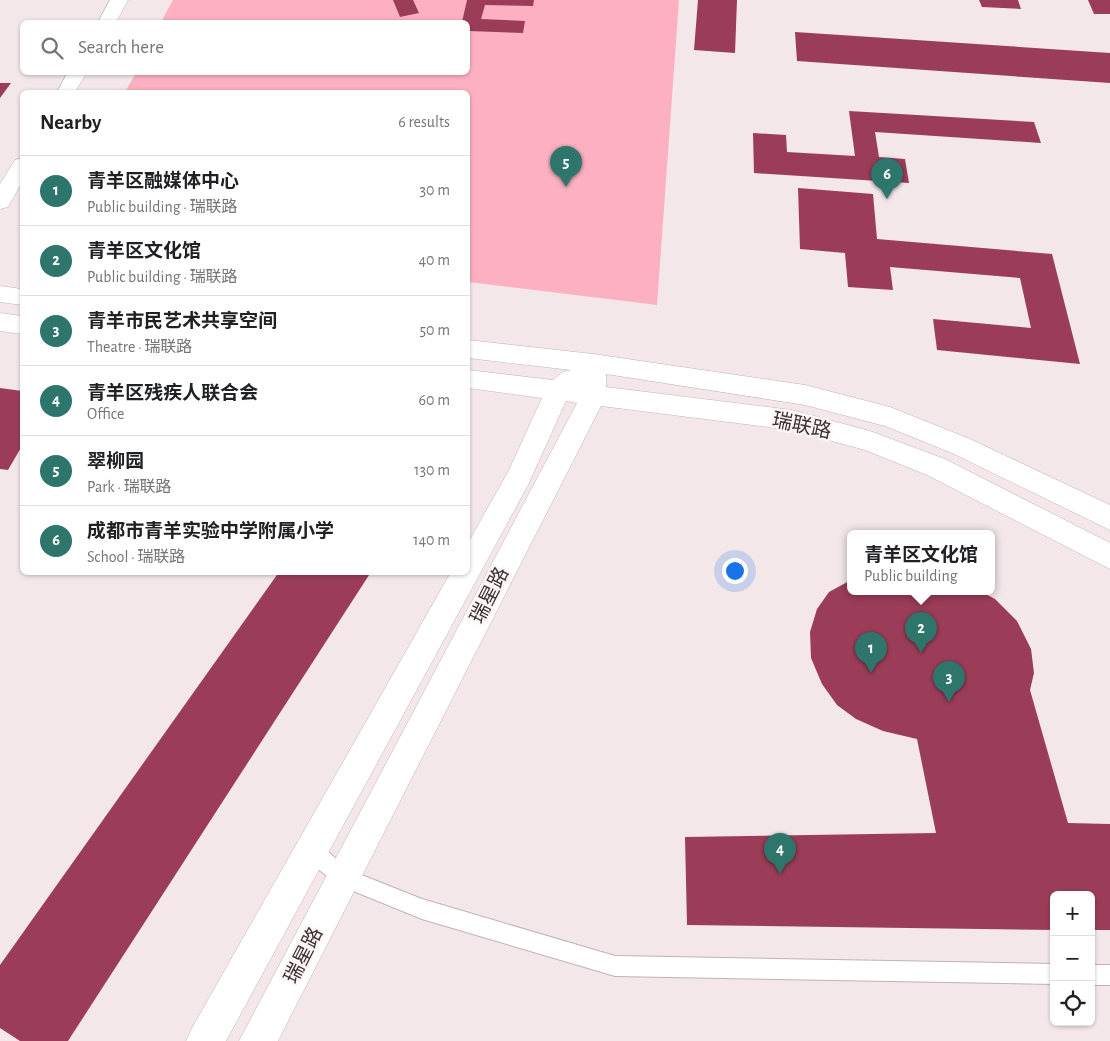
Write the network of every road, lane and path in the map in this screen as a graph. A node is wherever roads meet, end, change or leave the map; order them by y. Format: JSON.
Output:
{"nodes":[{"id":1,"x":119,"y":0,"type":"edge"},
{"id":2,"x":108,"y":20,"type":"edge"},
{"id":3,"x":76,"y":75,"type":"edge"},
{"id":4,"x":67,"y":90,"type":"edge"},
{"id":5,"x":20,"y":168,"type":"edge"},
{"id":6,"x":0,"y":202,"type":"edge"},
{"id":7,"x":0,"y":294,"type":"edge"},
{"id":8,"x":20,"y":297,"type":"edge"},
{"id":9,"x":0,"y":322,"type":"edge"},
{"id":10,"x":20,"y":325,"type":"edge"},
{"id":11,"x":470,"y":349,"type":"edge"},
{"id":12,"x":593,"y":364,"type":"junction"},
{"id":13,"x":470,"y":379,"type":"edge"},
{"id":14,"x":558,"y":390,"type":"junction"},
{"id":15,"x":594,"y":394,"type":"junction"},
{"id":16,"x":1110,"y":518,"type":"edge"},
{"id":17,"x":1110,"y":557,"type":"edge"},
{"id":18,"x":470,"y":565,"type":"edge"},
{"id":19,"x":464,"y":575,"type":"edge"},
{"id":20,"x":311,"y":850,"type":"junction"},
{"id":21,"x":343,"y":876,"type":"junction"},
{"id":22,"x":1050,"y":974,"type":"edge"},
{"id":23,"x":1095,"y":975,"type":"edge"},
{"id":24,"x":1110,"y":975,"type":"edge"},
{"id":25,"x":205,"y":1041,"type":"edge"},
{"id":26,"x":258,"y":1041,"type":"edge"}],
"edges":[{"from":1,"to":2,"type":"street"},
{"from":3,"to":4,"type":"street"},
{"from":5,"to":6,"type":"street"},
{"from":7,"to":8,"type":"street"},
{"from":9,"to":10,"type":"street"},
{"from":11,"to":12,"type":"street","name":"瑞联路"},
{"from":12,"to":14,"type":"street","name":"瑞星路"},
{"from":12,"to":15,"type":"street","name":"瑞星路"},
{"from":12,"to":16,"type":"street","name":"瑞联路"},
{"from":13,"to":14,"type":"street","name":"瑞联路"},
{"from":14,"to":15,"type":"street","name":"瑞联路"},
{"from":14,"to":18,"type":"street","name":"瑞星路"},
{"from":15,"to":17,"type":"street","name":"瑞联路"},
{"from":15,"to":21,"type":"street","name":"瑞星路"},
{"from":19,"to":20,"type":"street","name":"瑞星路"},
{"from":20,"to":21,"type":"lane"},
{"from":20,"to":25,"type":"street","name":"瑞星路"},
{"from":21,"to":22,"type":"lane"},
{"from":21,"to":26,"type":"street","name":"瑞星路"},
{"from":23,"to":24,"type":"lane"}]}
